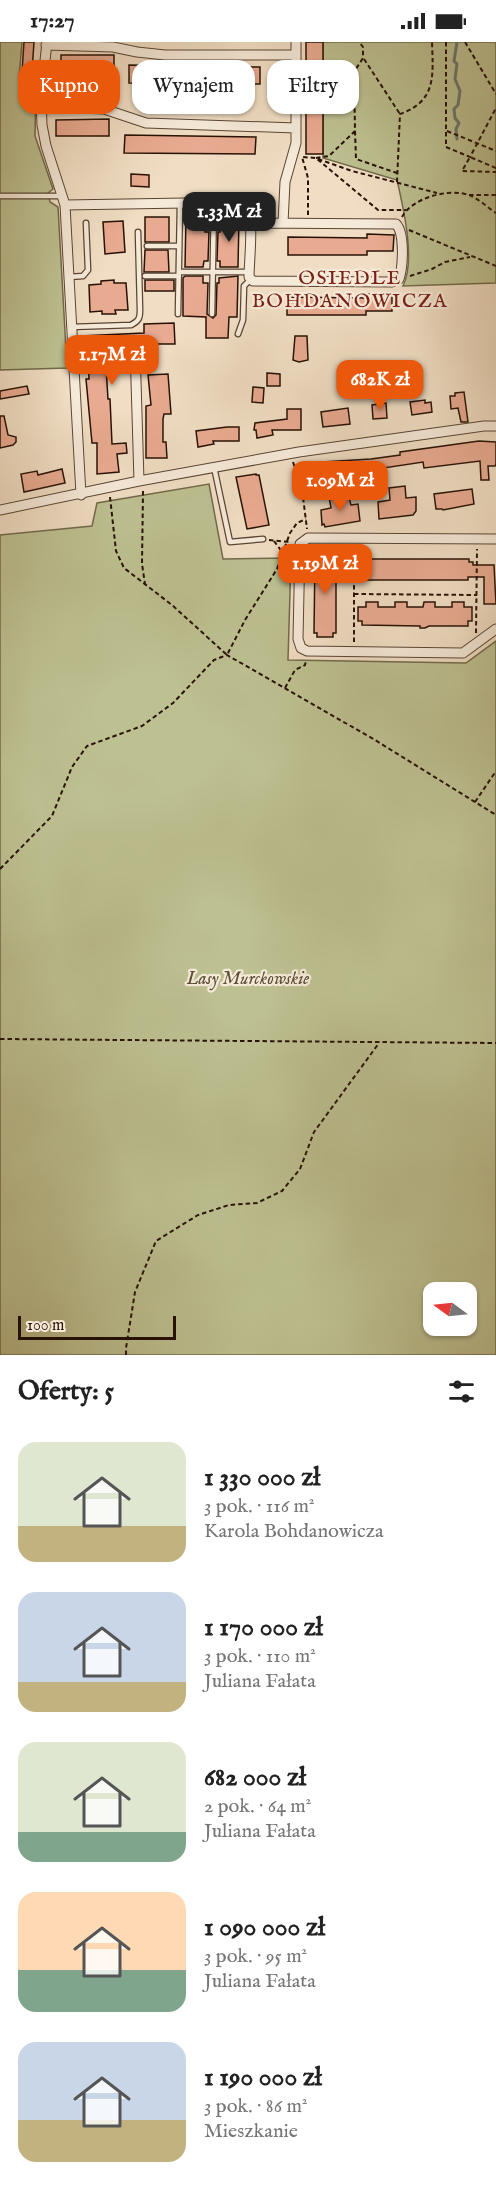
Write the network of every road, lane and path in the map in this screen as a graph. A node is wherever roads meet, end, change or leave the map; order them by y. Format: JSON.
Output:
{"nodes":[{"id":1,"x":296,"y":42,"type":"edge"},
{"id":2,"x":359,"y":42,"type":"edge"},
{"id":3,"x":366,"y":42,"type":"edge"},
{"id":4,"x":432,"y":42,"type":"edge"},
{"id":5,"x":446,"y":42,"type":"edge"},
{"id":6,"x":465,"y":42,"type":"edge"},
{"id":7,"x":46,"y":44,"type":"edge"},
{"id":8,"x":363,"y":47,"type":"junction"},
{"id":9,"x":296,"y":55,"type":"junction"},
{"id":10,"x":363,"y":58,"type":"junction"},
{"id":11,"x":45,"y":60,"type":"edge"},
{"id":12,"x":496,"y":94,"type":"edge"},
{"id":13,"x":496,"y":108,"type":"edge"},
{"id":14,"x":43,"y":114,"type":"edge"},
{"id":15,"x":117,"y":114,"type":"edge"},
{"id":16,"x":400,"y":114,"type":"junction"},
{"id":17,"x":296,"y":128,"type":"junction"},
{"id":18,"x":355,"y":131,"type":"junction"},
{"id":19,"x":447,"y":131,"type":"junction"},
{"id":20,"x":477,"y":143,"type":"junction"},
{"id":21,"x":496,"y":151,"type":"edge"},
{"id":22,"x":470,"y":157,"type":"junction"},
{"id":23,"x":316,"y":158,"type":"junction"},
{"id":24,"x":496,"y":170,"type":"edge"},
{"id":25,"x":397,"y":173,"type":"junction"},
{"id":26,"x":397,"y":182,"type":"junction"},
{"id":27,"x":438,"y":193,"type":"junction"},
{"id":28,"x":469,"y":195,"type":"junction"},
{"id":29,"x":496,"y":195,"type":"edge"},
{"id":30,"x":0,"y":196,"type":"edge"},
{"id":31,"x":61,"y":196,"type":"junction"},
{"id":32,"x":214,"y":203,"type":"junction"},
{"id":33,"x":180,"y":204,"type":"junction"},
{"id":34,"x":66,"y":205,"type":"junction"},
{"id":35,"x":406,"y":210,"type":"junction"},
{"id":36,"x":496,"y":213,"type":"edge"},
{"id":37,"x":86,"y":223,"type":"dead end"},
{"id":38,"x":250,"y":223,"type":"junction"},
{"id":39,"x":283,"y":223,"type":"junction"},
{"id":40,"x":308,"y":224,"type":"junction"},
{"id":41,"x":398,"y":226,"type":"junction"},
{"id":42,"x":138,"y":232,"type":"dead end"},
{"id":43,"x":147,"y":246,"type":"dead end"},
{"id":44,"x":179,"y":246,"type":"junction"},
{"id":45,"x":470,"y":257,"type":"junction"},
{"id":46,"x":496,"y":266,"type":"edge"},
{"id":47,"x":212,"y":272,"type":"junction"},
{"id":48,"x":179,"y":274,"type":"junction"},
{"id":49,"x":146,"y":276,"type":"dead end"},
{"id":50,"x":249,"y":276,"type":"junction"},
{"id":51,"x":69,"y":277,"type":"junction"},
{"id":52,"x":399,"y":279,"type":"junction"},
{"id":53,"x":178,"y":314,"type":"dead end"},
{"id":54,"x":212,"y":314,"type":"dead end"},
{"id":55,"x":71,"y":327,"type":"junction"},
{"id":56,"x":238,"y":334,"type":"dead end"},
{"id":57,"x":135,"y":347,"type":"dead end"},
{"id":58,"x":496,"y":426,"type":"edge"},
{"id":59,"x":289,"y":454,"type":"junction"},
{"id":60,"x":214,"y":467,"type":"junction"},
{"id":61,"x":141,"y":481,"type":"junction"},
{"id":62,"x":108,"y":489,"type":"junction"},
{"id":63,"x":81,"y":495,"type":"junction"},
{"id":64,"x":0,"y":510,"type":"edge"},
{"id":65,"x":306,"y":519,"type":"junction"},
{"id":66,"x":496,"y":539,"type":"edge"},
{"id":67,"x":263,"y":540,"type":"joint"},
{"id":68,"x":274,"y":541,"type":"junction"},
{"id":69,"x":304,"y":541,"type":"junction"},
{"id":70,"x":285,"y":542,"type":"junction"},
{"id":71,"x":354,"y":543,"type":"dead end"},
{"id":72,"x":486,"y":547,"type":"dead end"},
{"id":73,"x":282,"y":553,"type":"junction"},
{"id":74,"x":145,"y":584,"type":"junction"},
{"id":75,"x":354,"y":594,"type":"junction"},
{"id":76,"x":477,"y":595,"type":"junction"},
{"id":77,"x":496,"y":629,"type":"edge"},
{"id":78,"x":476,"y":643,"type":"junction"},
{"id":79,"x":354,"y":645,"type":"dead end"},
{"id":80,"x":307,"y":651,"type":"junction"},
{"id":81,"x":227,"y":655,"type":"junction"},
{"id":82,"x":285,"y":688,"type":"junction"},
{"id":83,"x":496,"y":771,"type":"edge"},
{"id":84,"x":475,"y":802,"type":"junction"},
{"id":85,"x":496,"y":815,"type":"edge"},
{"id":86,"x":0,"y":869,"type":"edge"},
{"id":87,"x":0,"y":1039,"type":"edge"},
{"id":88,"x":380,"y":1042,"type":"junction"},
{"id":89,"x":496,"y":1043,"type":"edge"},
{"id":90,"x":126,"y":1355,"type":"edge"}],
"edges":[{"from":1,"to":9,"type":"street"},
{"from":2,"to":8,"type":"path"},
{"from":3,"to":8,"type":"path"},
{"from":4,"to":16,"type":"path"},
{"from":5,"to":19,"type":"path"},
{"from":6,"to":12,"type":"path"},
{"from":7,"to":9,"type":"street"},
{"from":7,"to":11,"type":"street"},
{"from":8,"to":10,"type":"path"},
{"from":9,"to":17,"type":"street"},
{"from":10,"to":16,"type":"path"},
{"from":10,"to":18,"type":"path"},
{"from":13,"to":20,"type":"path"},
{"from":14,"to":31,"type":"street"},
{"from":15,"to":17,"type":"street"},
{"from":16,"to":25,"type":"path"},
{"from":17,"to":39,"type":"street"},
{"from":18,"to":23,"type":"path"},
{"from":18,"to":25,"type":"path"},
{"from":19,"to":20,"type":"path"},
{"from":19,"to":22,"type":"path"},
{"from":20,"to":21,"type":"path"},
{"from":20,"to":22,"type":"path"},
{"from":22,"to":24,"type":"path"},
{"from":22,"to":24,"type":"path"},
{"from":23,"to":26,"type":"path"},
{"from":23,"to":35,"type":"path"},
{"from":23,"to":40,"type":"path"},
{"from":25,"to":26,"type":"path"},
{"from":26,"to":27,"type":"path"},
{"from":27,"to":28,"type":"path"},
{"from":27,"to":35,"type":"path"},
{"from":28,"to":29,"type":"path"},
{"from":28,"to":36,"type":"path"},
{"from":30,"to":31,"type":"lane"},
{"from":31,"to":34,"type":"street"},
{"from":32,"to":33,"type":"street"},
{"from":32,"to":38,"type":"street"},
{"from":32,"to":47,"type":"lane"},
{"from":33,"to":34,"type":"street"},
{"from":33,"to":44,"type":"lane"},
{"from":34,"to":51,"type":"street"},
{"from":35,"to":41,"type":"path"},
{"from":37,"to":51,"type":"lane"},
{"from":38,"to":39,"type":"street"},
{"from":38,"to":50,"type":"street"},
{"from":39,"to":40,"type":"street"},
{"from":40,"to":41,"type":"street"},
{"from":41,"to":45,"type":"path"},
{"from":41,"to":52,"type":"street"},
{"from":42,"to":55,"type":"lane"},
{"from":43,"to":44,"type":"lane"},
{"from":44,"to":48,"type":"lane"},
{"from":45,"to":46,"type":"path"},
{"from":45,"to":52,"type":"path"},
{"from":47,"to":48,"type":"lane"},
{"from":47,"to":50,"type":"lane"},
{"from":47,"to":54,"type":"lane"},
{"from":48,"to":49,"type":"lane"},
{"from":48,"to":53,"type":"lane"},
{"from":50,"to":52,"type":"street"},
{"from":50,"to":56,"type":"lane"},
{"from":51,"to":55,"type":"street"},
{"from":55,"to":63,"type":"street"},
{"from":57,"to":61,"type":"street"},
{"from":58,"to":59,"type":"street"},
{"from":59,"to":60,"type":"street"},
{"from":59,"to":65,"type":"path"},
{"from":60,"to":61,"type":"street"},
{"from":60,"to":67,"type":"lane"},
{"from":61,"to":62,"type":"street"},
{"from":61,"to":74,"type":"path"},
{"from":62,"to":63,"type":"street"},
{"from":62,"to":74,"type":"path"},
{"from":63,"to":64,"type":"street"},
{"from":65,"to":69,"type":"path"},
{"from":65,"to":70,"type":"path"},
{"from":66,"to":69,"type":"street"},
{"from":67,"to":68,"type":"path"},
{"from":68,"to":70,"type":"path"},
{"from":68,"to":73,"type":"path"},
{"from":69,"to":70,"type":"path"},
{"from":69,"to":80,"type":"street"},
{"from":70,"to":73,"type":"path"},
{"from":71,"to":75,"type":"path"},
{"from":72,"to":76,"type":"path"},
{"from":73,"to":81,"type":"path"},
{"from":74,"to":81,"type":"path"},
{"from":75,"to":76,"type":"path"},
{"from":75,"to":79,"type":"path"},
{"from":76,"to":78,"type":"path"},
{"from":77,"to":78,"type":"street"},
{"from":78,"to":80,"type":"street"},
{"from":80,"to":82,"type":"path"},
{"from":81,"to":82,"type":"path"},
{"from":81,"to":86,"type":"path"},
{"from":82,"to":84,"type":"path"},
{"from":83,"to":84,"type":"path"},
{"from":84,"to":85,"type":"path"},
{"from":87,"to":88,"type":"path"},
{"from":88,"to":89,"type":"path"},
{"from":88,"to":90,"type":"path"}]}
